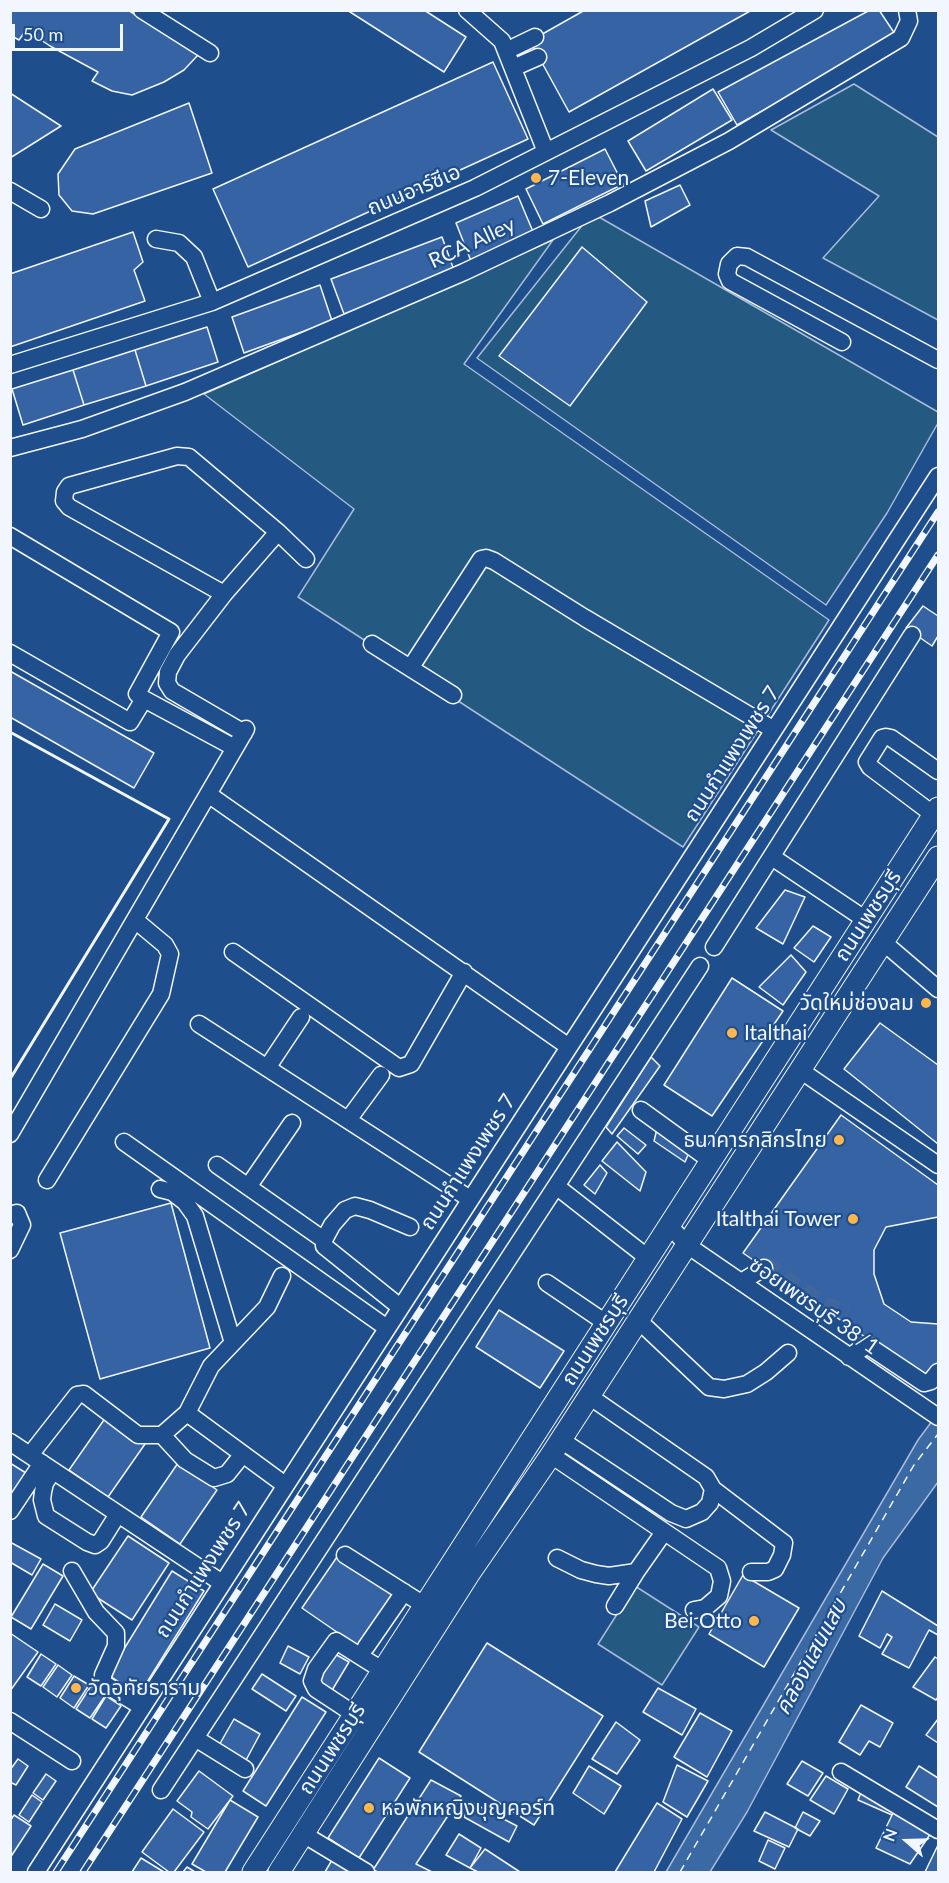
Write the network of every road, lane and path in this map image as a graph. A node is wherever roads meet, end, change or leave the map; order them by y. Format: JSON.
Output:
{"nodes":[{"id":1,"x":142,"y":10,"type":"edge"},
{"id":2,"x":467,"y":10,"type":"edge"},
{"id":3,"x":907,"y":10,"type":"edge"},
{"id":4,"x":805,"y":13,"type":"edge"},
{"id":5,"x":535,"y":37,"type":"dead end"},
{"id":6,"x":506,"y":51,"type":"junction"},
{"id":7,"x":210,"y":53,"type":"dead end"},
{"id":8,"x":538,"y":57,"type":"dead end"},
{"id":9,"x":513,"y":68,"type":"junction"},
{"id":10,"x":546,"y":152,"type":"junction"},
{"id":11,"x":10,"y":191,"type":"edge"},
{"id":12,"x":41,"y":209,"type":"dead end"},
{"id":13,"x":156,"y":239,"type":"dead end"},
{"id":14,"x":212,"y":302,"type":"junction"},
{"id":15,"x":842,"y":342,"type":"dead end"},
{"id":16,"x":939,"y":360,"type":"edge"},
{"id":17,"x":10,"y":365,"type":"edge"},
{"id":18,"x":10,"y":448,"type":"edge"},
{"id":19,"x":939,"y":476,"type":"edge"},
{"id":20,"x":278,"y":532,"type":"junction"},
{"id":21,"x":10,"y":536,"type":"edge"},
{"id":22,"x":306,"y":559,"type":"dead end"},
{"id":23,"x":224,"y":594,"type":"junction"},
{"id":24,"x":912,"y":635,"type":"dead end"},
{"id":25,"x":372,"y":644,"type":"dead end"},
{"id":26,"x":10,"y":653,"type":"edge"},
{"id":27,"x":411,"y":667,"type":"junction"},
{"id":28,"x":453,"y":695,"type":"dead end"},
{"id":29,"x":144,"y":699,"type":"junction"},
{"id":30,"x":774,"y":730,"type":"junction"},
{"id":31,"x":235,"y":748,"type":"junction"},
{"id":32,"x":939,"y":771,"type":"edge"},
{"id":33,"x":208,"y":794,"type":"junction"},
{"id":34,"x":936,"y":812,"type":"edge"},
{"id":35,"x":772,"y":857,"type":"junction"},
{"id":36,"x":939,"y":857,"type":"edge"},
{"id":37,"x":870,"y":913,"type":"junction"},
{"id":38,"x":135,"y":920,"type":"junction"},
{"id":39,"x":896,"y":922,"type":"junction"},
{"id":40,"x":883,"y":942,"type":"junction"},
{"id":41,"x":714,"y":947,"type":"dead end"},
{"id":42,"x":233,"y":952,"type":"dead end"},
{"id":43,"x":700,"y":966,"type":"dead end"},
{"id":44,"x":464,"y":972,"type":"junction"},
{"id":45,"x":939,"y":989,"type":"edge"},
{"id":46,"x":301,"y":1017,"type":"dead end"},
{"id":47,"x":199,"y":1024,"type":"dead end"},
{"id":48,"x":569,"y":1047,"type":"junction"},
{"id":49,"x":267,"y":1068,"type":"junction"},
{"id":50,"x":800,"y":1070,"type":"junction"},
{"id":51,"x":381,"y":1075,"type":"dead end"},
{"id":52,"x":641,"y":1110,"type":"dead end"},
{"id":53,"x":348,"y":1120,"type":"junction"},
{"id":54,"x":292,"y":1123,"type":"dead end"},
{"id":55,"x":10,"y":1134,"type":"edge"},
{"id":56,"x":124,"y":1142,"type":"dead end"},
{"id":57,"x":710,"y":1160,"type":"junction"},
{"id":58,"x":217,"y":1165,"type":"dead end"},
{"id":59,"x":939,"y":1165,"type":"edge"},
{"id":60,"x":47,"y":1180,"type":"dead end"},
{"id":61,"x":556,"y":1186,"type":"junction"},
{"id":62,"x":248,"y":1187,"type":"junction"},
{"id":63,"x":160,"y":1189,"type":"dead end"},
{"id":64,"x":470,"y":1199,"type":"junction"},
{"id":65,"x":10,"y":1215,"type":"edge"},
{"id":66,"x":669,"y":1225,"type":"junction"},
{"id":67,"x":410,"y":1227,"type":"dead end"},
{"id":68,"x":324,"y":1240,"type":"junction"},
{"id":69,"x":687,"y":1245,"type":"junction"},
{"id":70,"x":10,"y":1251,"type":"edge"},
{"id":71,"x":648,"y":1258,"type":"junction"},
{"id":72,"x":764,"y":1269,"type":"dead end"},
{"id":73,"x":282,"y":1276,"type":"dead end"},
{"id":74,"x":741,"y":1282,"type":"junction"},
{"id":75,"x":547,"y":1283,"type":"dead end"},
{"id":76,"x":400,"y":1307,"type":"junction"},
{"id":77,"x":638,"y":1320,"type":"junction"},
{"id":78,"x":606,"y":1323,"type":"junction"},
{"id":79,"x":387,"y":1328,"type":"junction"},
{"id":80,"x":233,"y":1342,"type":"junction"},
{"id":81,"x":788,"y":1353,"type":"dead end"},
{"id":82,"x":849,"y":1357,"type":"junction"},
{"id":83,"x":939,"y":1372,"type":"edge"},
{"id":84,"x":589,"y":1396,"type":"junction"},
{"id":85,"x":187,"y":1413,"type":"junction"},
{"id":86,"x":939,"y":1417,"type":"edge"},
{"id":87,"x":162,"y":1436,"type":"junction"},
{"id":88,"x":10,"y":1442,"type":"edge"},
{"id":89,"x":556,"y":1448,"type":"junction"},
{"id":90,"x":243,"y":1454,"type":"junction"},
{"id":91,"x":42,"y":1463,"type":"junction"},
{"id":92,"x":285,"y":1485,"type":"junction"},
{"id":93,"x":713,"y":1489,"type":"junction"},
{"id":94,"x":10,"y":1511,"type":"edge"},
{"id":95,"x":118,"y":1514,"type":"junction"},
{"id":96,"x":664,"y":1532,"type":"junction"},
{"id":97,"x":345,"y":1555,"type":"dead end"},
{"id":98,"x":557,"y":1558,"type":"dead end"},
{"id":99,"x":72,"y":1571,"type":"dead end"},
{"id":100,"x":636,"y":1572,"type":"junction"},
{"id":101,"x":751,"y":1572,"type":"dead end"},
{"id":102,"x":222,"y":1583,"type":"junction"},
{"id":103,"x":404,"y":1592,"type":"junction"},
{"id":104,"x":424,"y":1605,"type":"junction"},
{"id":105,"x":615,"y":1606,"type":"dead end"},
{"id":106,"x":694,"y":1610,"type":"dead end"},
{"id":107,"x":366,"y":1647,"type":"dead end"},
{"id":108,"x":382,"y":1670,"type":"junction"},
{"id":109,"x":142,"y":1707,"type":"junction"},
{"id":110,"x":357,"y":1708,"type":"junction"},
{"id":111,"x":381,"y":1713,"type":"junction"},
{"id":112,"x":10,"y":1721,"type":"edge"},
{"id":113,"x":195,"y":1738,"type":"junction"},
{"id":114,"x":72,"y":1761,"type":"dead end"},
{"id":115,"x":245,"y":1769,"type":"dead end"},
{"id":116,"x":841,"y":1772,"type":"dead end"},
{"id":117,"x":161,"y":1790,"type":"dead end"},
{"id":118,"x":939,"y":1830,"type":"edge"},
{"id":119,"x":303,"y":1834,"type":"junction"},
{"id":120,"x":36,"y":1872,"type":"edge"},
{"id":121,"x":253,"y":1872,"type":"edge"},
{"id":122,"x":279,"y":1872,"type":"edge"},
{"id":123,"x":366,"y":1872,"type":"edge"}],
"edges":[{"from":1,"to":7,"type":"street"},
{"from":2,"to":6,"type":"street"},
{"from":3,"to":18,"type":"street","name":"RCA Alley"},
{"from":4,"to":10,"type":"street","name":"ถนนอาร์ซีเอ"},
{"from":5,"to":6,"type":"street"},
{"from":6,"to":9,"type":"street"},
{"from":8,"to":9,"type":"street"},
{"from":9,"to":10,"type":"street"},
{"from":10,"to":14,"type":"street","name":"ถนนอาร์ซีเอ"},
{"from":11,"to":12,"type":"street"},
{"from":13,"to":14,"type":"street"},
{"from":14,"to":17,"type":"street","name":"ถนนอาร์ซีเอ"},
{"from":15,"to":16,"type":"street"},
{"from":19,"to":30,"type":"street","name":"ถนนกำแพงเพชร 7"},
{"from":20,"to":22,"type":"street"},
{"from":20,"to":23,"type":"street"},
{"from":20,"to":23,"type":"street"},
{"from":21,"to":29,"type":"street"},
{"from":23,"to":31,"type":"street"},
{"from":24,"to":35,"type":"street"},
{"from":25,"to":27,"type":"street"},
{"from":26,"to":29,"type":"street"},
{"from":27,"to":28,"type":"street"},
{"from":27,"to":30,"type":"street"},
{"from":29,"to":31,"type":"street"},
{"from":30,"to":48,"type":"street","name":"ถนนกำแพงเพชร 7"},
{"from":31,"to":33,"type":"street"},
{"from":32,"to":34,"type":"street"},
{"from":33,"to":38,"type":"street"},
{"from":33,"to":44,"type":"street"},
{"from":34,"to":37,"type":"main road","name":"ถนนเพชรบุรี"},
{"from":35,"to":37,"type":"street"},
{"from":35,"to":41,"type":"street"},
{"from":36,"to":39,"type":"main road","name":"ถนนเพชรบุรี"},
{"from":37,"to":39,"type":"main road"},
{"from":37,"to":57,"type":"main road","name":"ถนนเพชรบุรี"},
{"from":38,"to":55,"type":"street"},
{"from":38,"to":60,"type":"street"},
{"from":39,"to":40,"type":"main road","name":"ถนนเพชรบุรี"},
{"from":40,"to":45,"type":"street"},
{"from":40,"to":50,"type":"main road","name":"ถนนเพชรบุรี"},
{"from":42,"to":44,"type":"street"},
{"from":43,"to":61,"type":"street"},
{"from":44,"to":48,"type":"street"},
{"from":46,"to":49,"type":"street"},
{"from":47,"to":49,"type":"street"},
{"from":48,"to":64,"type":"street","name":"ถนนกำแพงเพชร 7"},
{"from":49,"to":53,"type":"street"},
{"from":50,"to":59,"type":"street"},
{"from":50,"to":69,"type":"main road","name":"ถนนเพชรบุรี"},
{"from":51,"to":53,"type":"street"},
{"from":52,"to":57,"type":"street"},
{"from":53,"to":64,"type":"street"},
{"from":54,"to":62,"type":"street"},
{"from":56,"to":79,"type":"street"},
{"from":57,"to":66,"type":"main road","name":"ถนนเพชรบุรี"},
{"from":58,"to":62,"type":"street"},
{"from":61,"to":71,"type":"street"},
{"from":61,"to":113,"type":"street"},
{"from":62,"to":68,"type":"street"},
{"from":63,"to":80,"type":"street"},
{"from":64,"to":76,"type":"street","name":"ถนนกำแพงเพชร 7"},
{"from":65,"to":70,"type":"street"},
{"from":66,"to":69,"type":"street","name":"ซอยเพชรบุรี 38/1"},
{"from":66,"to":71,"type":"main road","name":"ถนนเพชรบุรี"},
{"from":67,"to":68,"type":"street"},
{"from":68,"to":76,"type":"street"},
{"from":69,"to":74,"type":"street","name":"ซอยเพชรบุรี 38/1"},
{"from":69,"to":77,"type":"main road","name":"ถนนเพชรบุรี"},
{"from":71,"to":78,"type":"main road","name":"ถนนเพชรบุรี"},
{"from":72,"to":74,"type":"street"},
{"from":73,"to":80,"type":"street"},
{"from":74,"to":82,"type":"street","name":"ซอยเพชรบุรี 38/1"},
{"from":75,"to":78,"type":"street"},
{"from":76,"to":79,"type":"street","name":"ถนนกำแพงเพชร 7"},
{"from":77,"to":81,"type":"street"},
{"from":77,"to":84,"type":"main road","name":"ถนนเพชรบุรี"},
{"from":78,"to":104,"type":"main road","name":"ถนนเพชรบุรี"},
{"from":79,"to":92,"type":"street","name":"ถนนกำแพงเพชร 7"},
{"from":80,"to":85,"type":"street"},
{"from":82,"to":83,"type":"street"},
{"from":82,"to":86,"type":"street","name":"ซอยเพชรบุรี 38/1"},
{"from":84,"to":89,"type":"main road","name":"ถนนเพชรบุรี"},
{"from":84,"to":93,"type":"street"},
{"from":85,"to":87,"type":"street"},
{"from":85,"to":90,"type":"street"},
{"from":87,"to":90,"type":"street"},
{"from":87,"to":91,"type":"street"},
{"from":88,"to":91,"type":"street"},
{"from":89,"to":93,"type":"street"},
{"from":89,"to":96,"type":"street"},
{"from":89,"to":111,"type":"main road","name":"ถนนเพชรบุรี"},
{"from":90,"to":92,"type":"street"},
{"from":91,"to":94,"type":"street"},
{"from":91,"to":95,"type":"street"},
{"from":91,"to":95,"type":"street"},
{"from":92,"to":102,"type":"street","name":"ถนนกำแพงเพชร 7"},
{"from":93,"to":101,"type":"street"},
{"from":95,"to":102,"type":"street"},
{"from":96,"to":100,"type":"street"},
{"from":96,"to":106,"type":"street"},
{"from":97,"to":103,"type":"street"},
{"from":98,"to":100,"type":"street"},
{"from":99,"to":109,"type":"street"},
{"from":100,"to":105,"type":"street"},
{"from":102,"to":109,"type":"street","name":"ถนนกำแพงเพชร 7"},
{"from":103,"to":104,"type":"street"},
{"from":103,"to":107,"type":"street"},
{"from":104,"to":108,"type":"main road","name":"ถนนเพชรบุรี"},
{"from":108,"to":110,"type":"main road","name":"ถนนเพชรบุรี"},
{"from":108,"to":110,"type":"street"},
{"from":109,"to":120,"type":"street","name":"ถนนกำแพงเพชร 7"},
{"from":110,"to":111,"type":"main road"},
{"from":110,"to":121,"type":"main road","name":"ถนนเพชรบุรี"},
{"from":111,"to":119,"type":"main road","name":"ถนนเพชรบุรี"},
{"from":112,"to":114,"type":"street"},
{"from":113,"to":115,"type":"street"},
{"from":113,"to":117,"type":"street"},
{"from":116,"to":118,"type":"street"},
{"from":119,"to":122,"type":"main road","name":"ถนนเพชรบุรี"},
{"from":119,"to":123,"type":"street"}]}
